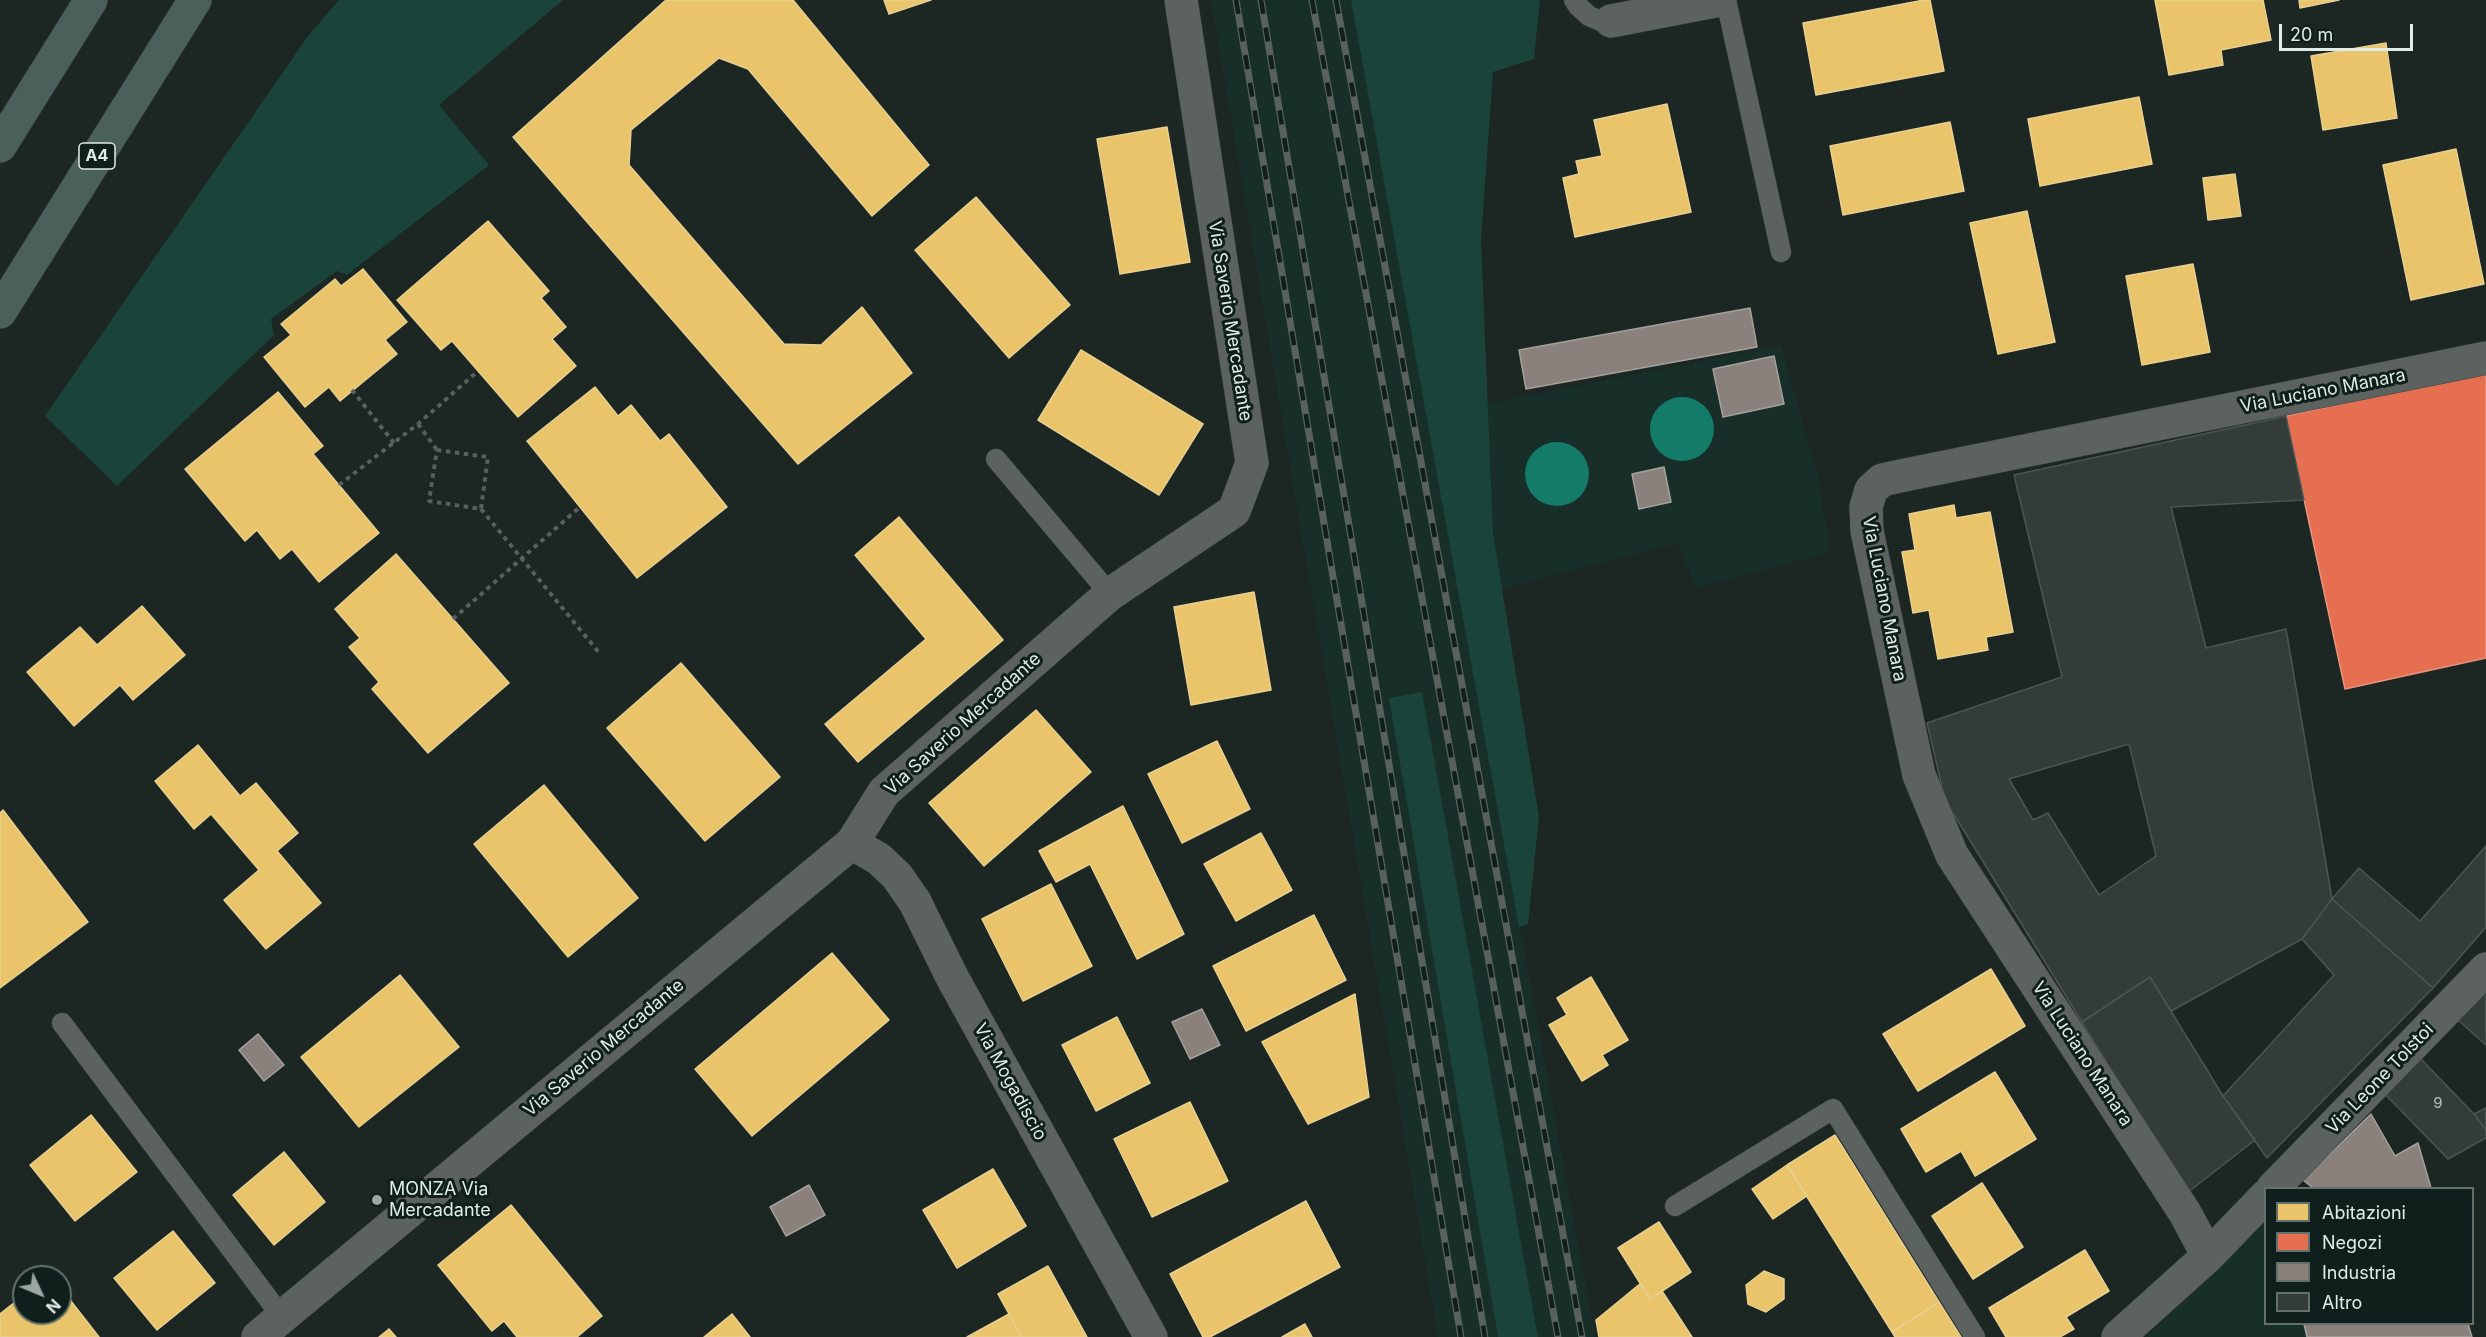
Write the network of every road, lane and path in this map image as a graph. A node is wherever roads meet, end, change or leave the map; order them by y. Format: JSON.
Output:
{"nodes":[{"id":1,"x":91,"y":0,"type":"edge"},
{"id":2,"x":195,"y":0,"type":"edge"},
{"id":3,"x":1180,"y":0,"type":"edge"},
{"id":4,"x":1574,"y":0,"type":"edge"},
{"id":5,"x":1720,"y":0,"type":"edge"},
{"id":6,"x":1726,"y":0,"type":"edge"},
{"id":7,"x":1611,"y":21,"type":"joint"},
{"id":8,"x":0,"y":146,"type":"edge"},
{"id":9,"x":1781,"y":252,"type":"dead end"},
{"id":10,"x":0,"y":312,"type":"edge"},
{"id":11,"x":2486,"y":358,"type":"edge"},
{"id":12,"x":478,"y":371,"type":"dead end"},
{"id":13,"x":352,"y":390,"type":"dead end"},
{"id":14,"x":418,"y":424,"type":"junction"},
{"id":15,"x":394,"y":442,"type":"junction"},
{"id":16,"x":437,"y":450,"type":"junction"},
{"id":17,"x":996,"y":459,"type":"dead end"},
{"id":18,"x":339,"y":485,"type":"dead end"},
{"id":19,"x":580,"y":507,"type":"dead end"},
{"id":20,"x":481,"y":509,"type":"junction"},
{"id":21,"x":521,"y":558,"type":"junction"},
{"id":22,"x":1110,"y":594,"type":"junction"},
{"id":23,"x":453,"y":619,"type":"dead end"},
{"id":24,"x":601,"y":655,"type":"dead end"},
{"id":25,"x":852,"y":843,"type":"junction"},
{"id":26,"x":2486,"y":969,"type":"edge"},
{"id":27,"x":62,"y":1023,"type":"dead end"},
{"id":28,"x":2274,"y":1187,"type":"edge"},
{"id":29,"x":2264,"y":1197,"type":"edge"},
{"id":30,"x":1675,"y":1206,"type":"dead end"},
{"id":31,"x":2208,"y":1256,"type":"junction"},
{"id":32,"x":270,"y":1327,"type":"edge"},
{"id":33,"x":1150,"y":1337,"type":"edge"},
{"id":34,"x":1975,"y":1337,"type":"edge"},
{"id":35,"x":2118,"y":1337,"type":"edge"}],
"edges":[{"from":1,"to":8,"type":"highway"},
{"from":2,"to":10,"type":"highway","number":"A4"},
{"from":3,"to":22,"type":"street","name":"Via Saverio Mercadante"},
{"from":4,"to":7,"type":"lane"},
{"from":5,"to":7,"type":"street"},
{"from":6,"to":9,"type":"lane"},
{"from":11,"to":31,"type":"street","name":"Via Luciano Manara"},
{"from":12,"to":14,"type":"path"},
{"from":13,"to":15,"type":"path"},
{"from":14,"to":15,"type":"path"},
{"from":14,"to":16,"type":"path"},
{"from":15,"to":18,"type":"path"},
{"from":16,"to":20,"type":"path"},
{"from":16,"to":20,"type":"path"},
{"from":17,"to":22,"type":"lane"},
{"from":19,"to":21,"type":"path"},
{"from":20,"to":21,"type":"path"},
{"from":21,"to":23,"type":"path"},
{"from":21,"to":24,"type":"path"},
{"from":22,"to":25,"type":"street","name":"Via Saverio Mercadante"},
{"from":25,"to":32,"type":"street","name":"Via Saverio Mercadante"},
{"from":25,"to":33,"type":"street","name":"Via Mogadiscio"},
{"from":26,"to":28,"type":"street","name":"Via Leone Tolstoi"},
{"from":27,"to":32,"type":"lane"},
{"from":29,"to":31,"type":"street"},
{"from":30,"to":34,"type":"lane"},
{"from":31,"to":35,"type":"street"}]}
